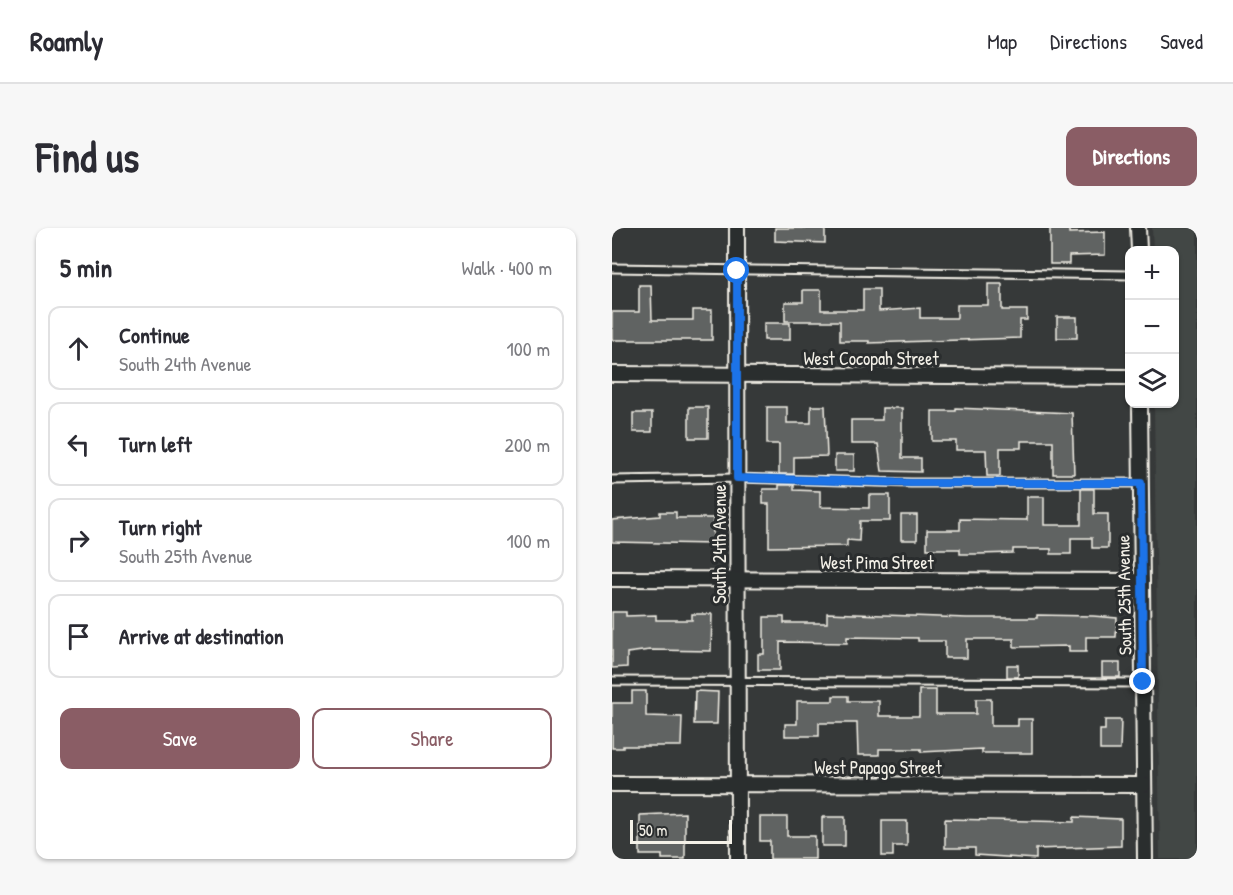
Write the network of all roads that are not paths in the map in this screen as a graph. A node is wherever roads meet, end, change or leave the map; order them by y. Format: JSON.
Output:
{"nodes":[{"id":1,"x":737,"y":228,"type":"edge"},
{"id":2,"x":1138,"y":228,"type":"edge"},
{"id":3,"x":1139,"y":246,"type":"edge"},
{"id":4,"x":612,"y":268,"type":"edge"},
{"id":5,"x":737,"y":271,"type":"junction"},
{"id":6,"x":1125,"y":275,"type":"edge"},
{"id":7,"x":612,"y":375,"type":"edge"},
{"id":8,"x":736,"y":376,"type":"junction"},
{"id":9,"x":1125,"y":377,"type":"edge"},
{"id":10,"x":1140,"y":408,"type":"edge"},
{"id":11,"x":737,"y":478,"type":"junction"},
{"id":12,"x":612,"y":480,"type":"edge"},
{"id":13,"x":1141,"y":483,"type":"junction"},
{"id":14,"x":612,"y":579,"type":"edge"},
{"id":15,"x":737,"y":580,"type":"junction"},
{"id":16,"x":1142,"y":581,"type":"junction"},
{"id":17,"x":612,"y":681,"type":"edge"},
{"id":18,"x":1143,"y":682,"type":"junction"},
{"id":19,"x":737,"y":683,"type":"junction"},
{"id":20,"x":612,"y":784,"type":"edge"},
{"id":21,"x":738,"y":785,"type":"junction"},
{"id":22,"x":1144,"y":785,"type":"junction"},
{"id":23,"x":738,"y":859,"type":"edge"},
{"id":24,"x":1145,"y":859,"type":"edge"}],
"edges":[{"from":1,"to":5,"type":"street","name":"South 24th Avenue"},
{"from":2,"to":3,"type":"street"},
{"from":4,"to":5,"type":"lane"},
{"from":5,"to":6,"type":"lane"},
{"from":5,"to":8,"type":"street","name":"South 24th Avenue"},
{"from":7,"to":8,"type":"street","name":"West Cocopah Street"},
{"from":8,"to":9,"type":"street","name":"West Cocopah Street"},
{"from":8,"to":11,"type":"street","name":"South 24th Avenue"},
{"from":10,"to":13,"type":"street","name":"South 25th Avenue"},
{"from":11,"to":12,"type":"lane"},
{"from":11,"to":13,"type":"lane"},
{"from":11,"to":15,"type":"street","name":"South 24th Avenue"},
{"from":13,"to":16,"type":"street","name":"South 25th Avenue"},
{"from":14,"to":15,"type":"street","name":"West Pima Street"},
{"from":15,"to":16,"type":"street","name":"West Pima Street"},
{"from":15,"to":19,"type":"street","name":"South 24th Avenue"},
{"from":16,"to":18,"type":"street","name":"South 25th Avenue"},
{"from":17,"to":19,"type":"lane"},
{"from":18,"to":19,"type":"lane"},
{"from":18,"to":22,"type":"street","name":"South 25th Avenue"},
{"from":19,"to":21,"type":"street","name":"South 24th Avenue"},
{"from":20,"to":21,"type":"street","name":"West Papago Street"},
{"from":21,"to":22,"type":"street","name":"West Papago Street"},
{"from":21,"to":23,"type":"street","name":"South 24th Avenue"},
{"from":22,"to":24,"type":"street","name":"South 25th Avenue"}]}
